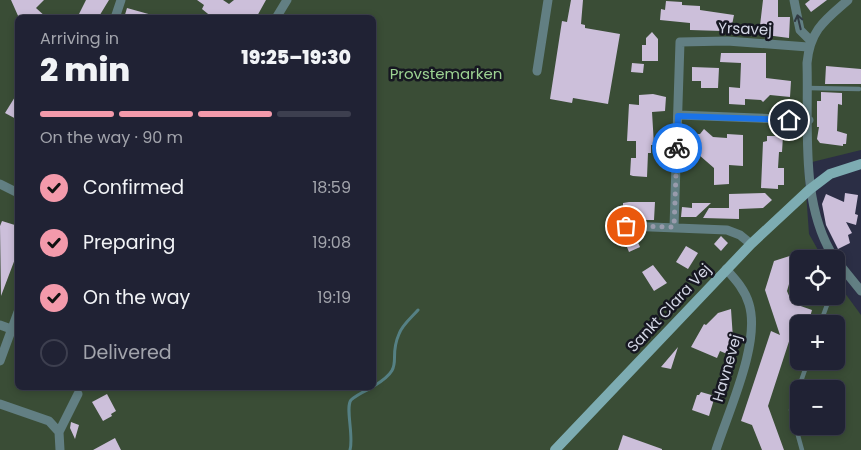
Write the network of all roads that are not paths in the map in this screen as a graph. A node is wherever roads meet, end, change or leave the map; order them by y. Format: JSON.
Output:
{"nodes":[{"id":1,"x":120,"y":0,"type":"edge"},
{"id":2,"x":287,"y":0,"type":"edge"},
{"id":3,"x":548,"y":0,"type":"edge"},
{"id":4,"x":794,"y":0,"type":"edge"},
{"id":5,"x":848,"y":0,"type":"edge"},
{"id":6,"x":116,"y":15,"type":"edge"},
{"id":7,"x":278,"y":15,"type":"edge"},
{"id":8,"x":809,"y":44,"type":"junction"},
{"id":9,"x":537,"y":71,"type":"dead end"},
{"id":10,"x":808,"y":88,"type":"junction"},
{"id":11,"x":859,"y":89,"type":"dead end"},
{"id":12,"x":678,"y":116,"type":"junction"},
{"id":13,"x":809,"y":120,"type":"junction"},
{"id":14,"x":861,"y":164,"type":"edge"},
{"id":15,"x":0,"y":184,"type":"edge"},
{"id":16,"x":810,"y":190,"type":"junction"},
{"id":17,"x":15,"y":192,"type":"edge"},
{"id":18,"x":626,"y":226,"type":"dead end"},
{"id":19,"x":674,"y":227,"type":"junction"},
{"id":20,"x":750,"y":244,"type":"junction"},
{"id":21,"x":831,"y":250,"type":"edge"},
{"id":22,"x":726,"y":269,"type":"junction"},
{"id":23,"x":845,"y":271,"type":"edge"},
{"id":24,"x":861,"y":291,"type":"edge"},
{"id":25,"x":827,"y":305,"type":"dead end"},
{"id":26,"x":823,"y":315,"type":"edge"},
{"id":27,"x":15,"y":320,"type":"edge"},
{"id":28,"x":0,"y":325,"type":"edge"},
{"id":29,"x":12,"y":329,"type":"junction"},
{"id":30,"x":0,"y":361,"type":"edge"},
{"id":31,"x":805,"y":370,"type":"edge"},
{"id":32,"x":78,"y":394,"type":"dead end"},
{"id":33,"x":0,"y":404,"type":"edge"},
{"id":34,"x":59,"y":432,"type":"junction"},
{"id":35,"x":60,"y":450,"type":"edge"},
{"id":36,"x":554,"y":450,"type":"edge"},
{"id":37,"x":716,"y":450,"type":"edge"},
{"id":38,"x":802,"y":450,"type":"edge"}],
"edges":[{"from":1,"to":6,"type":"street"},
{"from":2,"to":7,"type":"street"},
{"from":3,"to":9,"type":"street"},
{"from":8,"to":4,"type":"street","one_way":true},
{"from":5,"to":8,"type":"street"},
{"from":8,"to":10,"type":"street"},
{"from":8,"to":12,"type":"street","name":"Yrsavej"},
{"from":10,"to":11,"type":"lane"},
{"from":10,"to":13,"type":"street"},
{"from":12,"to":13,"type":"street"},
{"from":12,"to":19,"type":"street"},
{"from":13,"to":16,"type":"street"},
{"from":14,"to":16,"type":"main road","name":"Sankt Clara Vej"},
{"from":15,"to":17,"type":"street"},
{"from":16,"to":20,"type":"main road","name":"Sankt Clara Vej"},
{"from":16,"to":21,"type":"street"},
{"from":18,"to":19,"type":"street"},
{"from":19,"to":20,"type":"street"},
{"from":20,"to":22,"type":"main road","name":"Sankt Clara Vej"},
{"from":22,"to":36,"type":"main road","name":"Sankt Clara Vej"},
{"from":22,"to":37,"type":"street","name":"Havnevej"},
{"from":23,"to":24,"type":"street"},
{"from":25,"to":26,"type":"lane"},
{"from":27,"to":29,"type":"street"},
{"from":28,"to":29,"type":"street"},
{"from":29,"to":30,"type":"street"},
{"from":31,"to":38,"type":"lane"},
{"from":32,"to":34,"type":"street"},
{"from":33,"to":34,"type":"street"},
{"from":34,"to":35,"type":"street"}]}
